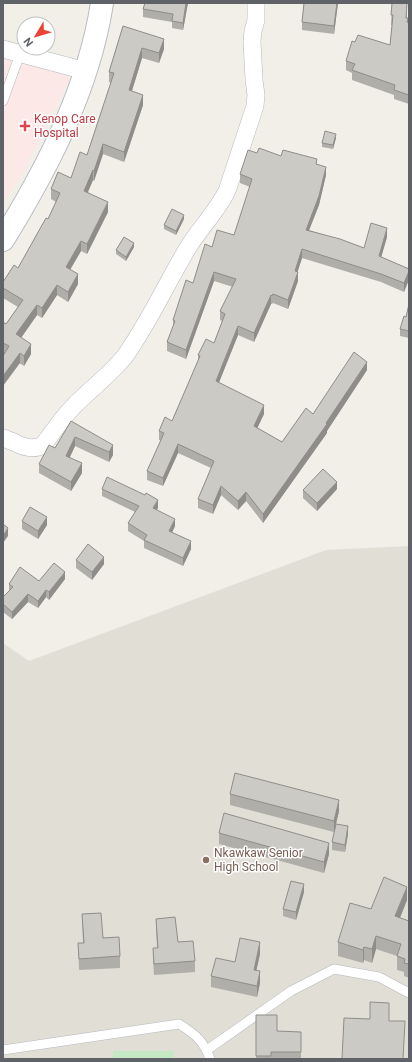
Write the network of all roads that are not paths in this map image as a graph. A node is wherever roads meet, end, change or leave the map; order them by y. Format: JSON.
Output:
{"nodes":[{"id":1,"x":102,"y":3,"type":"edge"},
{"id":2,"x":256,"y":3,"type":"edge"},
{"id":3,"x":3,"y":49,"type":"edge"},
{"id":4,"x":16,"y":53,"type":"edge"},
{"id":5,"x":19,"y":56,"type":"edge"},
{"id":6,"x":28,"y":56,"type":"edge"},
{"id":7,"x":86,"y":71,"type":"junction"},
{"id":8,"x":3,"y":101,"type":"edge"},
{"id":9,"x":3,"y":240,"type":"edge"},
{"id":10,"x":3,"y":438,"type":"edge"},
{"id":11,"x":409,"y":993,"type":"edge"},
{"id":12,"x":3,"y":1050,"type":"edge"},
{"id":13,"x":207,"y":1050,"type":"junction"},
{"id":14,"x":210,"y":1059,"type":"edge"}],
"edges":[{"from":1,"to":7,"type":"main road"},
{"from":2,"to":10,"type":"street"},
{"from":3,"to":4,"type":"street"},
{"from":5,"to":8,"type":"lane"},
{"from":6,"to":7,"type":"street"},
{"from":7,"to":9,"type":"main road"},
{"from":11,"to":13,"type":"lane"},
{"from":12,"to":13,"type":"lane"},
{"from":13,"to":14,"type":"lane"}]}
